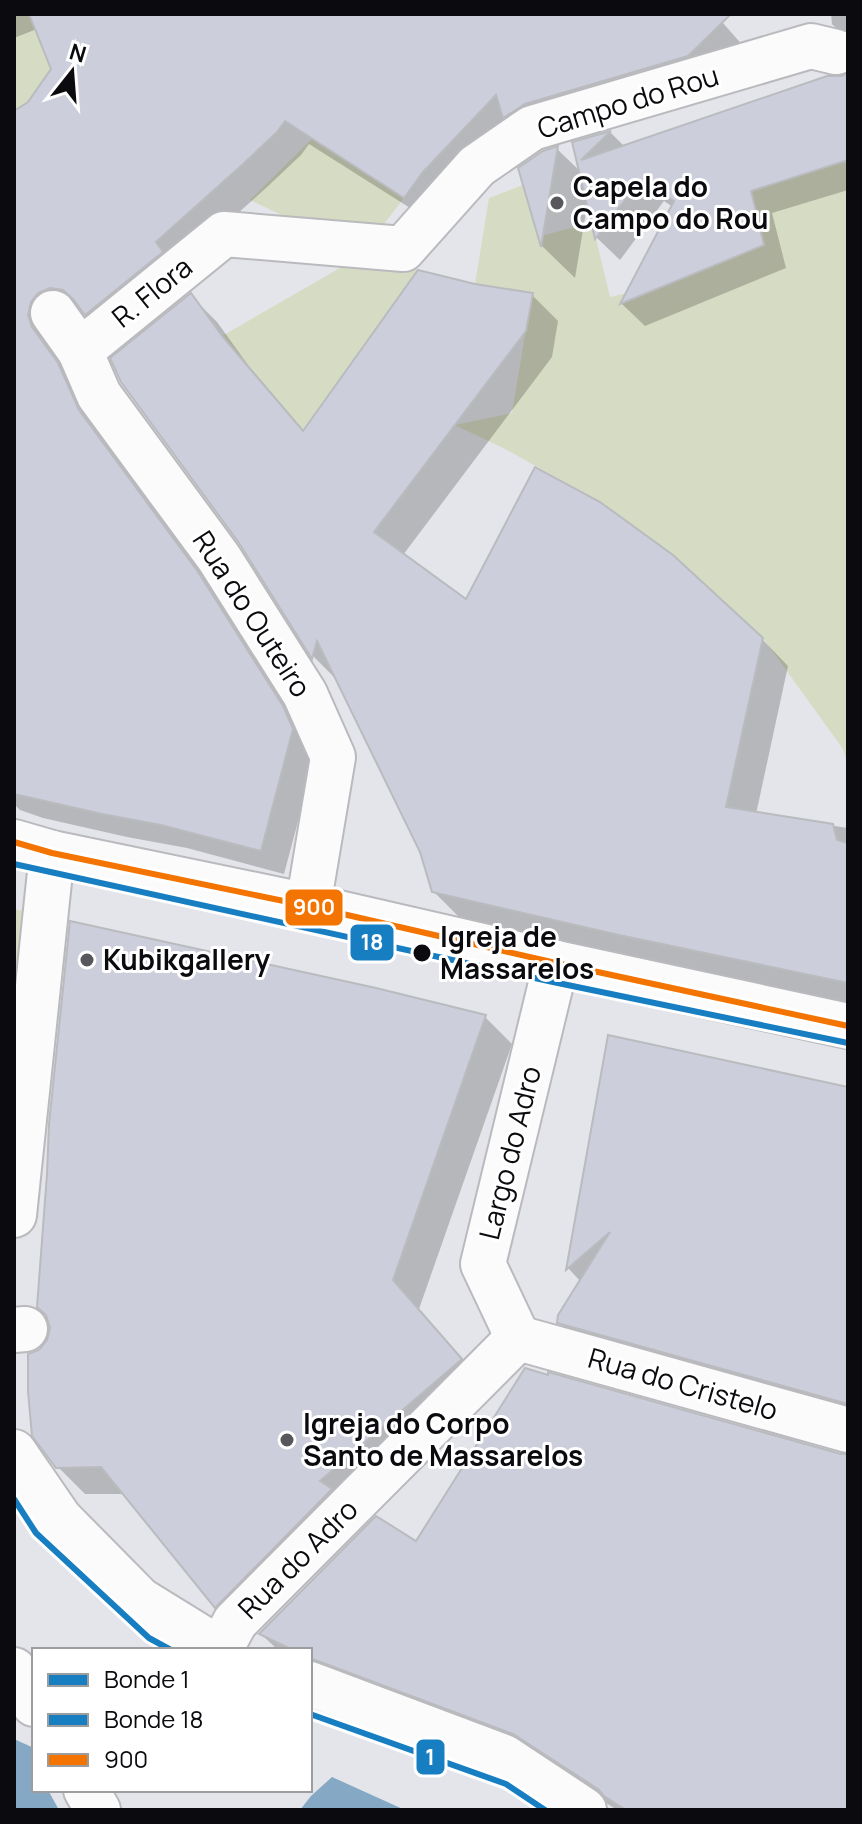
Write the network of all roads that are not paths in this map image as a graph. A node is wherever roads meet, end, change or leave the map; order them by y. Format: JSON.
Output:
{"nodes":[{"id":1,"x":816,"y":37,"type":"edge"},
{"id":2,"x":224,"y":234,"type":"joint"},
{"id":3,"x":53,"y":313,"type":"dead end"},
{"id":4,"x":80,"y":351,"type":"junction"},
{"id":5,"x":33,"y":847,"type":"edge"},
{"id":6,"x":308,"y":906,"type":"junction"},
{"id":7,"x":556,"y":963,"type":"junction"},
{"id":8,"x":848,"y":1026,"type":"edge"},
{"id":9,"x":14,"y":1215,"type":"edge"},
{"id":10,"x":518,"y":1338,"type":"junction"},
{"id":11,"x":848,"y":1430,"type":"edge"},
{"id":12,"x":14,"y":1452,"type":"edge"},
{"id":13,"x":217,"y":1648,"type":"edge"},
{"id":14,"x":221,"y":1648,"type":"edge"},
{"id":15,"x":312,"y":1685,"type":"edge"},
{"id":16,"x":87,"y":1792,"type":"edge"},
{"id":17,"x":98,"y":1810,"type":"edge"},
{"id":18,"x":584,"y":1810,"type":"edge"}],
"edges":[{"from":1,"to":2,"type":"street","name":"Campo do Rou"},
{"from":2,"to":4,"type":"street","name":"R. Flora"},
{"from":3,"to":4,"type":"street","name":"Rua do Outeiro"},
{"from":4,"to":6,"type":"street","name":"Rua do Outeiro"},
{"from":5,"to":6,"type":"street"},
{"from":5,"to":9,"type":"street"},
{"from":6,"to":7,"type":"street"},
{"from":7,"to":8,"type":"street"},
{"from":7,"to":10,"type":"street","name":"Largo do Adro"},
{"from":10,"to":11,"type":"street","name":"Rua do Cristelo"},
{"from":10,"to":14,"type":"street","name":"Rua do Adro"},
{"from":12,"to":13,"type":"street"},
{"from":15,"to":18,"type":"street"},
{"from":16,"to":17,"type":"street"}]}
